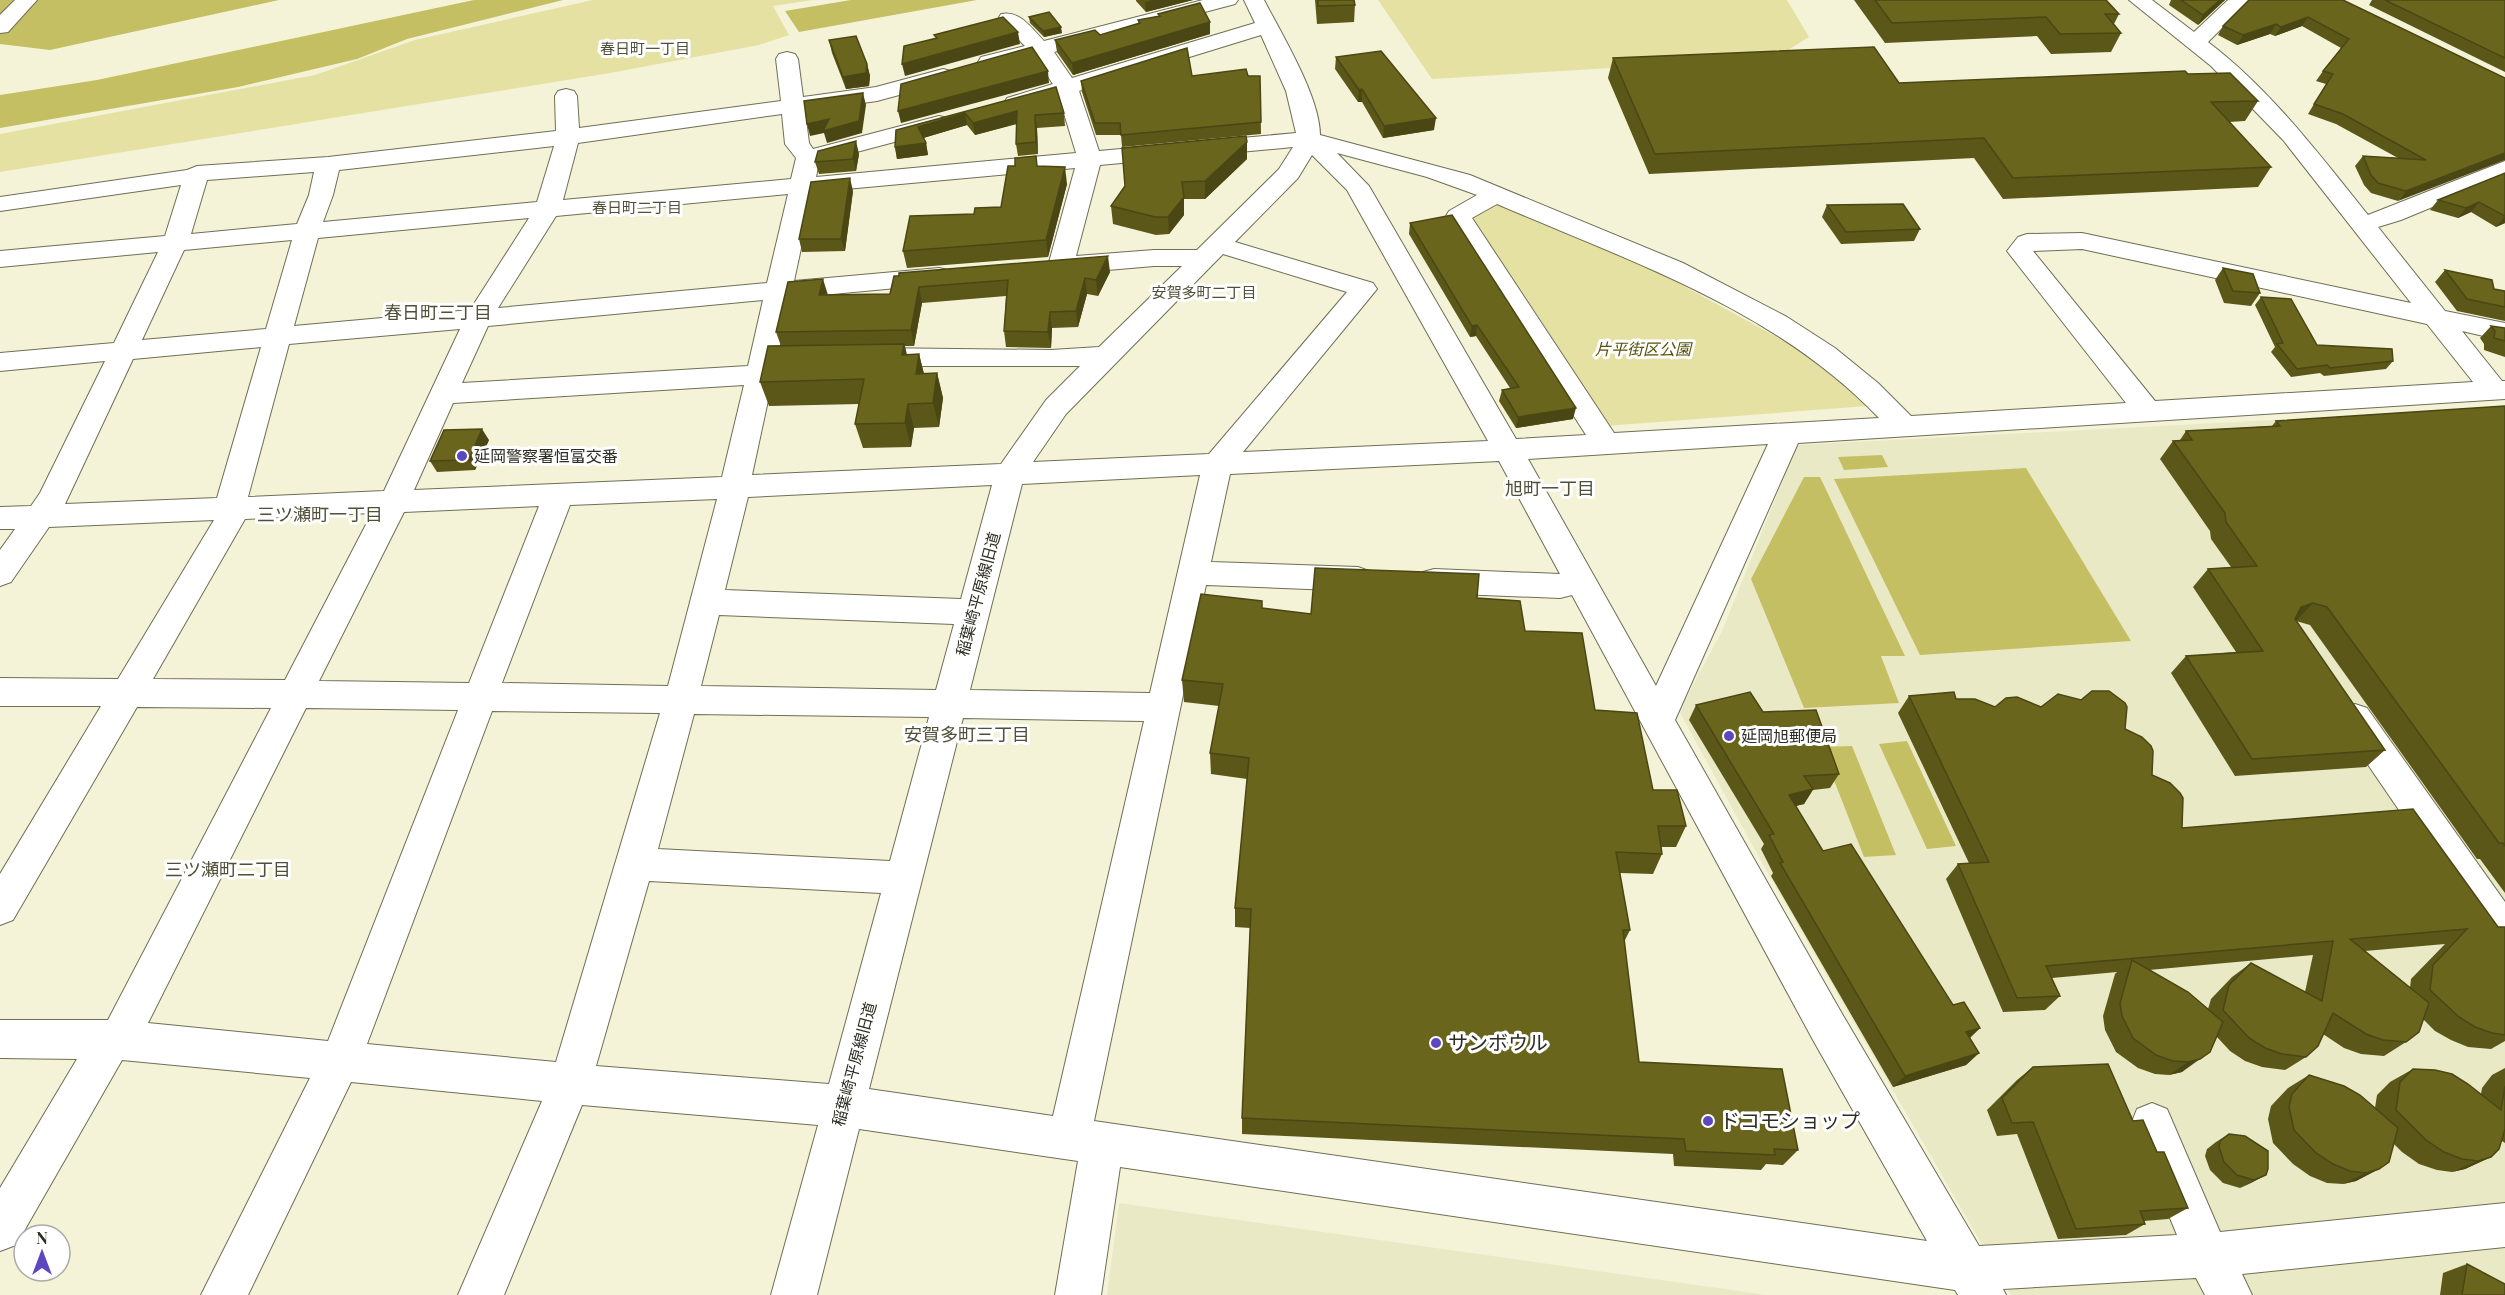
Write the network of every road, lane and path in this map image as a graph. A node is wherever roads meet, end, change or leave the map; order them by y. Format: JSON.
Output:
{"nodes":[{"id":1,"x":27,"y":0,"type":"edge"},
{"id":2,"x":1228,"y":0,"type":"edge"},
{"id":3,"x":2139,"y":0,"type":"edge"},
{"id":4,"x":2240,"y":0,"type":"edge"},
{"id":5,"x":1260,"y":13,"type":"edge"},
{"id":6,"x":1009,"y":19,"type":"edge"},
{"id":7,"x":0,"y":27,"type":"edge"},
{"id":8,"x":2195,"y":43,"type":"junction"},
{"id":9,"x":1040,"y":48,"type":"junction"},
{"id":10,"x":787,"y":59,"type":"dead end"},
{"id":11,"x":1066,"y":87,"type":"junction"},
{"id":12,"x":566,"y":96,"type":"dead end"},
{"id":13,"x":793,"y":106,"type":"junction"},
{"id":14,"x":995,"y":108,"type":"edge"},
{"id":15,"x":961,"y":117,"type":"edge"},
{"id":16,"x":568,"y":137,"type":"junction"},
{"id":17,"x":1308,"y":139,"type":"junction"},
{"id":18,"x":807,"y":159,"type":"junction"},
{"id":19,"x":1089,"y":160,"type":"junction"},
{"id":20,"x":328,"y":164,"type":"junction"},
{"id":21,"x":2505,"y":168,"type":"edge"},
{"id":22,"x":196,"y":176,"type":"junction"},
{"id":23,"x":804,"y":184,"type":"junction"},
{"id":24,"x":1494,"y":196,"type":"junction"},
{"id":25,"x":0,"y":204,"type":"edge"},
{"id":26,"x":548,"y":208,"type":"junction"},
{"id":27,"x":2363,"y":224,"type":"junction"},
{"id":28,"x":307,"y":230,"type":"junction"},
{"id":29,"x":175,"y":243,"type":"junction"},
{"id":30,"x":1212,"y":251,"type":"junction"},
{"id":31,"x":0,"y":259,"type":"edge"},
{"id":32,"x":968,"y":274,"type":"edge"},
{"id":33,"x":1407,"y":274,"type":"junction"},
{"id":34,"x":1355,"y":286,"type":"junction"},
{"id":35,"x":780,"y":289,"type":"junction"},
{"id":36,"x":2437,"y":317,"type":"junction"},
{"id":37,"x":478,"y":318,"type":"junction"},
{"id":38,"x":2505,"y":332,"type":"edge"},
{"id":39,"x":277,"y":338,"type":"junction"},
{"id":40,"x":123,"y":351,"type":"junction"},
{"id":41,"x":1106,"y":356,"type":"junction"},
{"id":42,"x":853,"y":358,"type":"edge"},
{"id":43,"x":0,"y":362,"type":"edge"},
{"id":44,"x":771,"y":364,"type":"junction"},
{"id":45,"x":2500,"y":390,"type":"edge"},
{"id":46,"x":444,"y":394,"type":"junction"},
{"id":47,"x":2148,"y":412,"type":"junction"},
{"id":48,"x":1905,"y":427,"type":"junction"},
{"id":49,"x":1787,"y":434,"type":"junction"},
{"id":50,"x":1607,"y":445,"type":"junction"},
{"id":51,"x":1508,"y":450,"type":"junction"},
{"id":52,"x":1217,"y":464,"type":"junction"},
{"id":53,"x":1010,"y":473,"type":"junction"},
{"id":54,"x":735,"y":487,"type":"junction"},
{"id":55,"x":560,"y":493,"type":"junction"},
{"id":56,"x":394,"y":501,"type":"junction"},
{"id":57,"x":234,"y":507,"type":"junction"},
{"id":58,"x":42,"y":516,"type":"junction"},
{"id":59,"x":0,"y":518,"type":"edge"},
{"id":60,"x":1192,"y":573,"type":"junction"},
{"id":61,"x":0,"y":574,"type":"edge"},
{"id":62,"x":1579,"y":581,"type":"junction"},
{"id":63,"x":705,"y":602,"type":"junction"},
{"id":64,"x":973,"y":612,"type":"junction"},
{"id":65,"x":0,"y":692,"type":"edge"},
{"id":66,"x":2337,"y":693,"type":"edge"},
{"id":67,"x":124,"y":694,"type":"junction"},
{"id":68,"x":298,"y":694,"type":"junction"},
{"id":69,"x":482,"y":697,"type":"junction"},
{"id":70,"x":681,"y":699,"type":"junction"},
{"id":71,"x":949,"y":702,"type":"junction"},
{"id":72,"x":1163,"y":707,"type":"junction"},
{"id":73,"x":1657,"y":722,"type":"junction"},
{"id":74,"x":635,"y":864,"type":"junction"},
{"id":75,"x":903,"y":878,"type":"junction"},
{"id":76,"x":0,"y":908,"type":"edge"},
{"id":77,"x":2505,"y":933,"type":"edge"},
{"id":78,"x":0,"y":1038,"type":"edge"},
{"id":79,"x":115,"y":1041,"type":"junction"},
{"id":80,"x":340,"y":1060,"type":"junction"},
{"id":81,"x":570,"y":1084,"type":"junction"},
{"id":82,"x":843,"y":1106,"type":"junction"},
{"id":83,"x":2152,"y":1124,"type":"dead end"},
{"id":84,"x":1086,"y":1142,"type":"junction"},
{"id":85,"x":2505,"y":1225,"type":"edge"},
{"id":86,"x":0,"y":1229,"type":"edge"},
{"id":87,"x":2208,"y":1255,"type":"junction"},
{"id":88,"x":1975,"y":1282,"type":"edge"},
{"id":89,"x":224,"y":1295,"type":"edge"},
{"id":90,"x":481,"y":1295,"type":"edge"},
{"id":91,"x":794,"y":1295,"type":"edge"},
{"id":92,"x":1078,"y":1295,"type":"edge"},
{"id":93,"x":2229,"y":1295,"type":"edge"}],
"edges":[{"from":1,"to":7,"type":"street"},
{"from":2,"to":9,"type":"street"},
{"from":3,"to":8,"type":"street"},
{"from":4,"to":8,"type":"street"},
{"from":5,"to":11,"type":"street"},
{"from":5,"to":17,"type":"street"},
{"from":6,"to":9,"type":"street"},
{"from":8,"to":27,"type":"street"},
{"from":9,"to":11,"type":"street"},
{"from":9,"to":13,"type":"street"},
{"from":10,"to":13,"type":"street"},
{"from":11,"to":14,"type":"street"},
{"from":11,"to":19,"type":"street"},
{"from":12,"to":16,"type":"street"},
{"from":13,"to":16,"type":"street"},
{"from":13,"to":18,"type":"street"},
{"from":15,"to":18,"type":"street"},
{"from":16,"to":20,"type":"street"},
{"from":16,"to":26,"type":"street"},
{"from":17,"to":19,"type":"street"},
{"from":17,"to":24,"type":"street"},
{"from":17,"to":30,"type":"street","name":"稲葉崎平原線旧道"},
{"from":17,"to":33,"type":"street"},
{"from":18,"to":23,"type":"street"},
{"from":19,"to":23,"type":"street"},
{"from":19,"to":30,"type":"street"},
{"from":20,"to":22,"type":"street"},
{"from":20,"to":28,"type":"street"},
{"from":21,"to":27,"type":"street"},
{"from":22,"to":25,"type":"street"},
{"from":22,"to":29,"type":"street"},
{"from":23,"to":26,"type":"street"},
{"from":23,"to":35,"type":"street"},
{"from":24,"to":48,"type":"street"},
{"from":24,"to":50,"type":"street"},
{"from":26,"to":28,"type":"street"},
{"from":26,"to":37,"type":"street"},
{"from":27,"to":36,"type":"street"},
{"from":28,"to":29,"type":"street"},
{"from":28,"to":39,"type":"street"},
{"from":29,"to":31,"type":"street"},
{"from":29,"to":40,"type":"street"},
{"from":30,"to":34,"type":"street"},
{"from":30,"to":41,"type":"street","name":"稲葉崎平原線旧道"},
{"from":32,"to":35,"type":"street"},
{"from":33,"to":34,"type":"street"},
{"from":33,"to":51,"type":"street"},
{"from":34,"to":52,"type":"street"},
{"from":35,"to":37,"type":"street"},
{"from":35,"to":44,"type":"street"},
{"from":36,"to":38,"type":"street"},
{"from":36,"to":45,"type":"street"},
{"from":36,"to":47,"type":"street"},
{"from":37,"to":39,"type":"street"},
{"from":37,"to":46,"type":"street"},
{"from":39,"to":40,"type":"street"},
{"from":39,"to":57,"type":"street"},
{"from":40,"to":43,"type":"street"},
{"from":40,"to":58,"type":"street"},
{"from":41,"to":42,"type":"street"},
{"from":41,"to":53,"type":"street","name":"稲葉崎平原線旧道"},
{"from":44,"to":46,"type":"street"},
{"from":44,"to":54,"type":"street"},
{"from":45,"to":47,"type":"street"},
{"from":46,"to":56,"type":"street"},
{"from":47,"to":48,"type":"street"},
{"from":48,"to":49,"type":"street"},
{"from":49,"to":50,"type":"street"},
{"from":49,"to":73,"type":"street"},
{"from":50,"to":51,"type":"street"},
{"from":51,"to":52,"type":"street"},
{"from":51,"to":62,"type":"street"},
{"from":52,"to":53,"type":"street"},
{"from":52,"to":60,"type":"street"},
{"from":53,"to":54,"type":"street"},
{"from":53,"to":64,"type":"street","name":"稲葉崎平原線旧道"},
{"from":54,"to":55,"type":"street"},
{"from":54,"to":63,"type":"street"},
{"from":55,"to":56,"type":"street"},
{"from":55,"to":69,"type":"street"},
{"from":56,"to":57,"type":"street"},
{"from":56,"to":68,"type":"street"},
{"from":57,"to":58,"type":"street"},
{"from":57,"to":67,"type":"street"},
{"from":58,"to":59,"type":"street"},
{"from":58,"to":61,"type":"street"},
{"from":60,"to":62,"type":"street"},
{"from":60,"to":72,"type":"street"},
{"from":62,"to":73,"type":"street"},
{"from":63,"to":64,"type":"street"},
{"from":63,"to":70,"type":"street"},
{"from":64,"to":71,"type":"street","name":"稲葉崎平原線旧道"},
{"from":65,"to":67,"type":"street"},
{"from":66,"to":77,"type":"street"},
{"from":67,"to":68,"type":"street"},
{"from":67,"to":76,"type":"street"},
{"from":68,"to":69,"type":"street"},
{"from":68,"to":79,"type":"street"},
{"from":69,"to":70,"type":"street"},
{"from":69,"to":80,"type":"street"},
{"from":70,"to":71,"type":"street"},
{"from":70,"to":74,"type":"street"},
{"from":71,"to":72,"type":"street"},
{"from":71,"to":75,"type":"street","name":"稲葉崎平原線旧道"},
{"from":72,"to":84,"type":"street"},
{"from":73,"to":88,"type":"street"},
{"from":74,"to":75,"type":"street"},
{"from":74,"to":81,"type":"street"},
{"from":75,"to":82,"type":"street","name":"稲葉崎平原線旧道"},
{"from":78,"to":79,"type":"street"},
{"from":79,"to":80,"type":"street"},
{"from":79,"to":86,"type":"street"},
{"from":80,"to":81,"type":"street"},
{"from":80,"to":89,"type":"street"},
{"from":81,"to":82,"type":"street"},
{"from":81,"to":90,"type":"street"},
{"from":82,"to":84,"type":"street"},
{"from":82,"to":91,"type":"street","name":"稲葉崎平原線旧道"},
{"from":83,"to":87,"type":"street"},
{"from":84,"to":88,"type":"street"},
{"from":84,"to":92,"type":"street"},
{"from":85,"to":87,"type":"street"},
{"from":87,"to":88,"type":"street"},
{"from":87,"to":93,"type":"street"}]}
